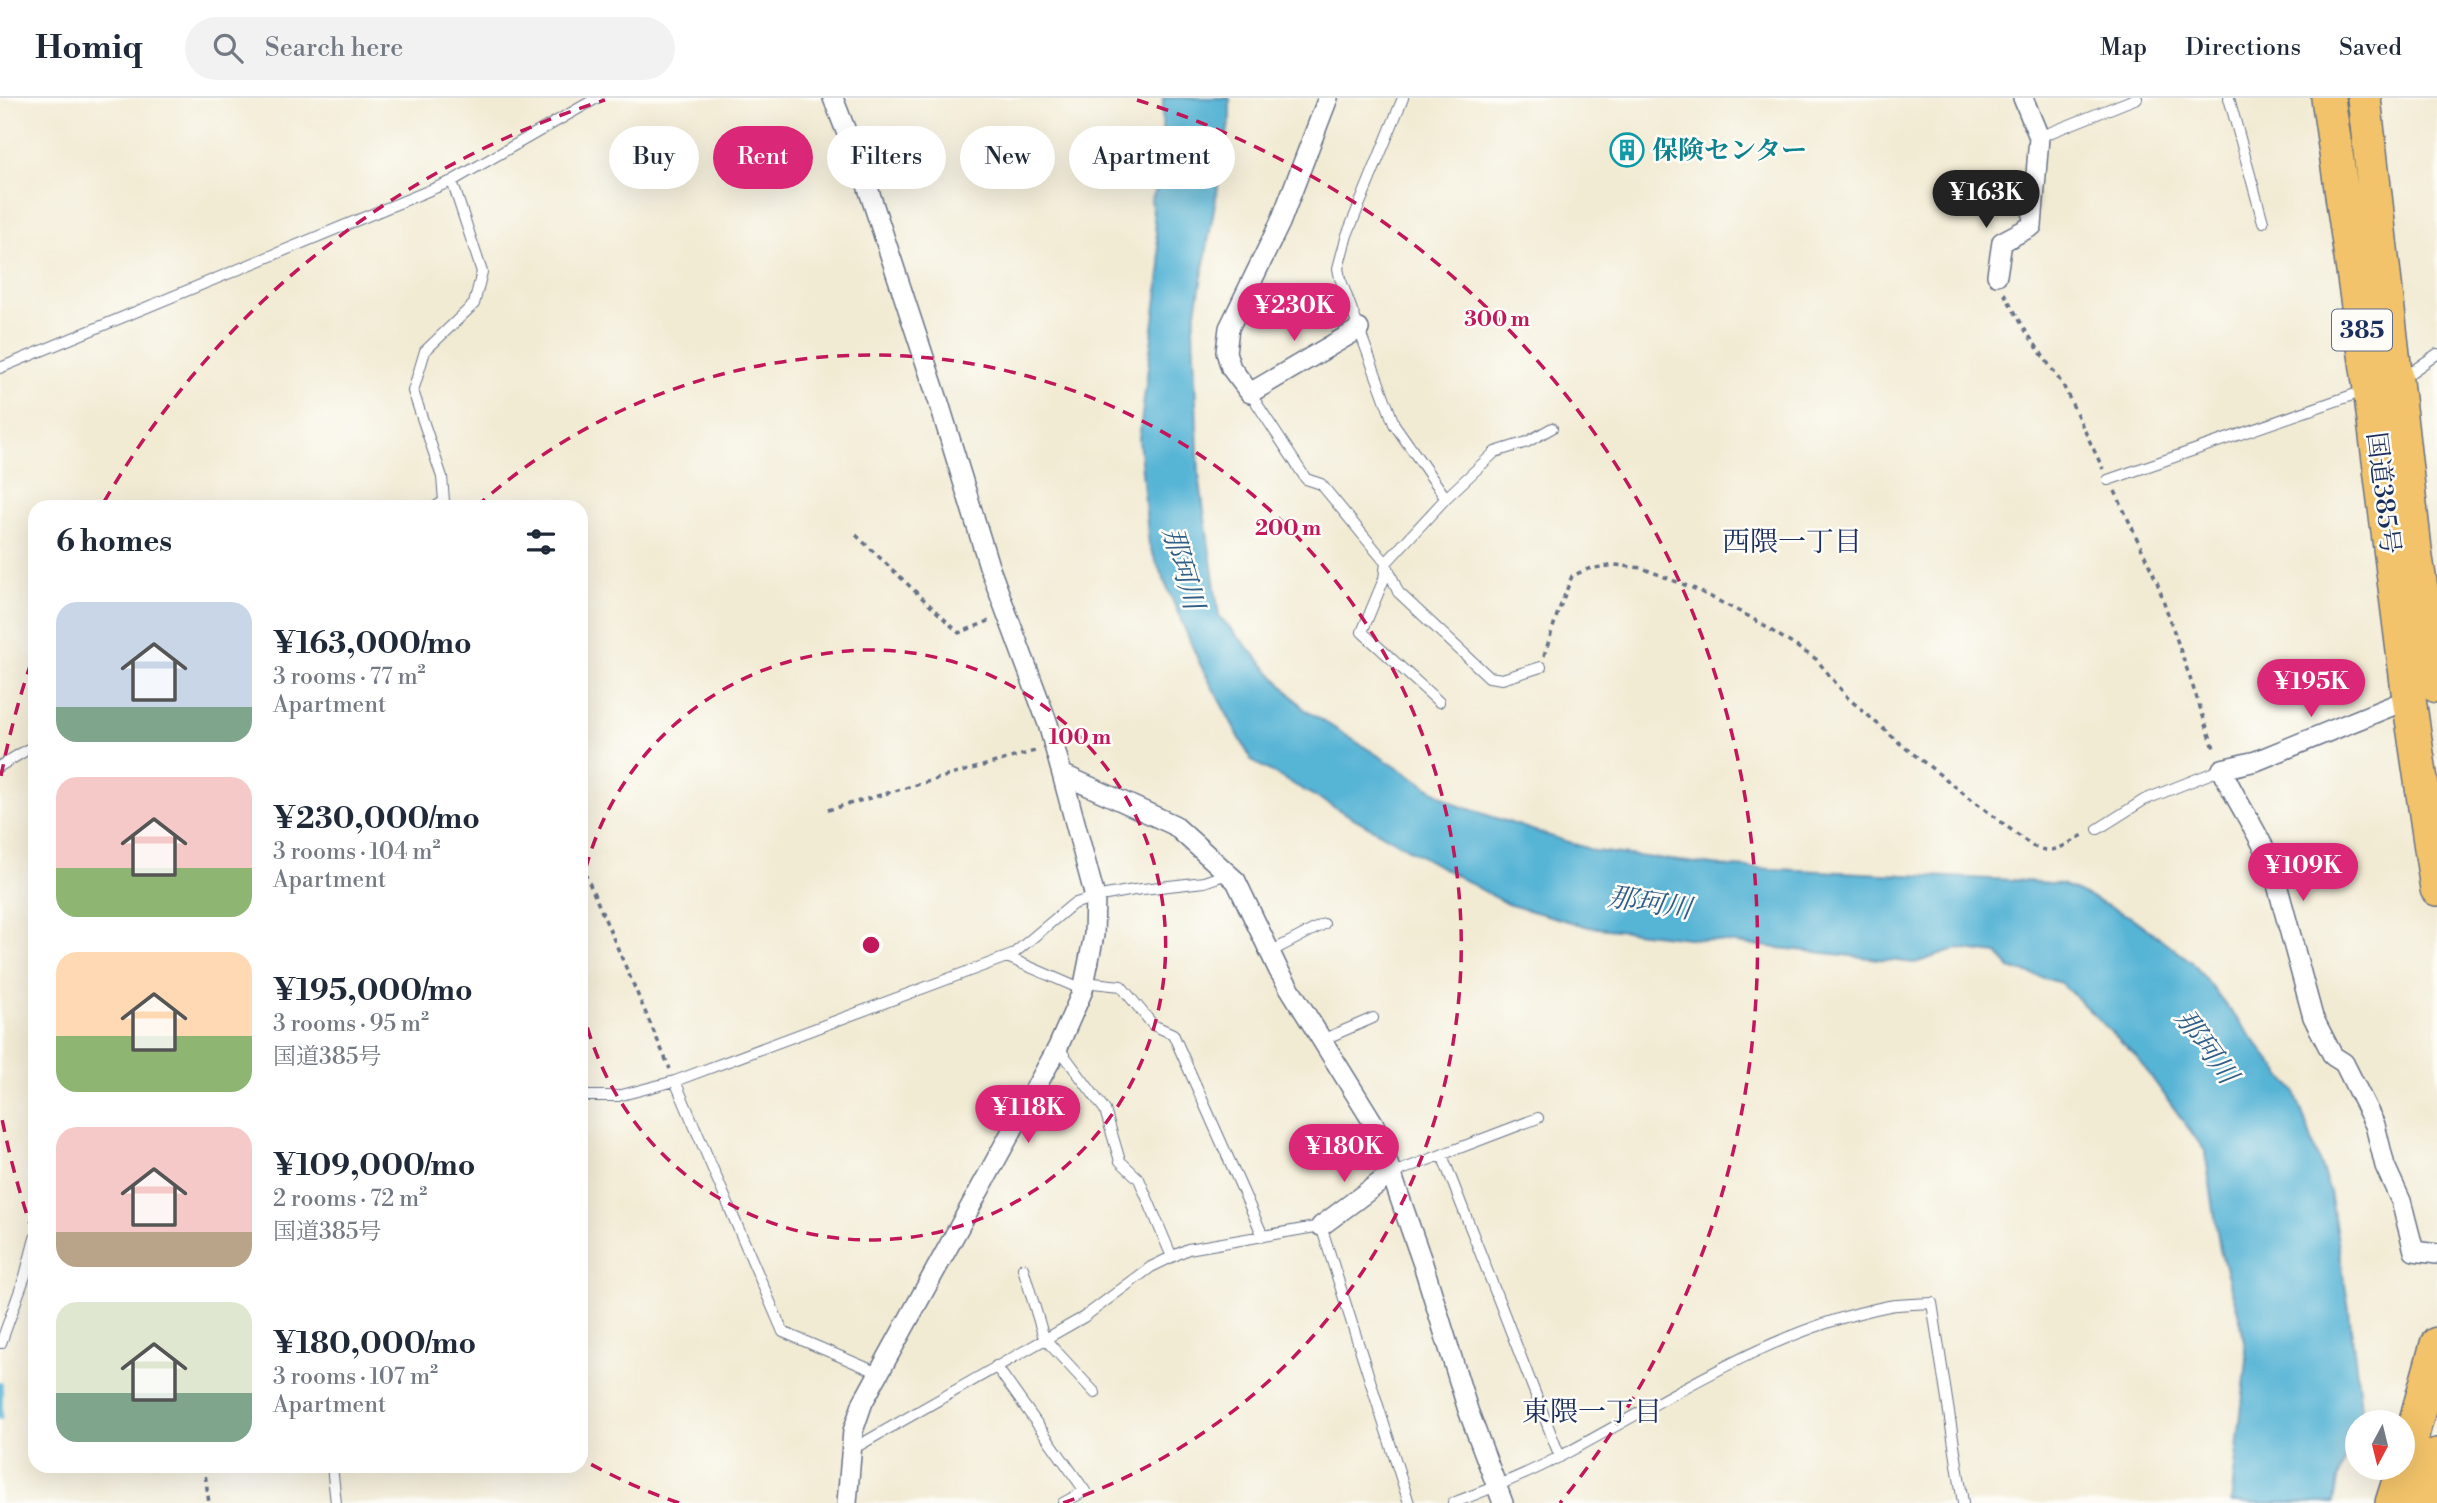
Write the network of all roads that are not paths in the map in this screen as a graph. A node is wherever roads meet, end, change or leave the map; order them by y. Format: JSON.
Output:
{"nodes":[{"id":1,"x":597,"y":98,"type":"edge"},
{"id":2,"x":833,"y":98,"type":"edge"},
{"id":3,"x":1328,"y":98,"type":"edge"},
{"id":4,"x":1404,"y":98,"type":"edge"},
{"id":5,"x":2023,"y":98,"type":"edge"},
{"id":6,"x":2137,"y":98,"type":"edge"},
{"id":7,"x":2229,"y":98,"type":"edge"},
{"id":8,"x":2328,"y":98,"type":"edge"},
{"id":9,"x":2364,"y":98,"type":"edge"},
{"id":10,"x":2039,"y":137,"type":"junction"},
{"id":11,"x":453,"y":181,"type":"junction"},
{"id":12,"x":2263,"y":222,"type":"dead end"},
{"id":13,"x":1997,"y":275,"type":"road end"},
{"id":14,"x":1359,"y":329,"type":"junction"},
{"id":15,"x":2437,"y":354,"type":"edge"},
{"id":16,"x":0,"y":368,"type":"edge"},
{"id":17,"x":2383,"y":385,"type":"junction"},
{"id":18,"x":1250,"y":393,"type":"junction"},
{"id":19,"x":1552,"y":428,"type":"dead end"},
{"id":20,"x":2108,"y":480,"type":"road end"},
{"id":21,"x":1446,"y":498,"type":"junction"},
{"id":22,"x":444,"y":500,"type":"edge"},
{"id":23,"x":2415,"y":556,"type":"edge"},
{"id":24,"x":1386,"y":563,"type":"junction"},
{"id":25,"x":1541,"y":667,"type":"road end"},
{"id":26,"x":2423,"y":693,"type":"edge"},
{"id":27,"x":1439,"y":702,"type":"dead end"},
{"id":28,"x":28,"y":749,"type":"edge"},
{"id":29,"x":0,"y":766,"type":"edge"},
{"id":30,"x":2222,"y":769,"type":"junction"},
{"id":31,"x":1062,"y":774,"type":"junction"},
{"id":32,"x":2098,"y":830,"type":"road end"},
{"id":33,"x":1227,"y":874,"type":"junction"},
{"id":34,"x":2437,"y":889,"type":"edge"},
{"id":35,"x":1095,"y":897,"type":"junction"},
{"id":36,"x":1324,"y":924,"type":"dead end"},
{"id":37,"x":1270,"y":952,"type":"junction"},
{"id":38,"x":1007,"y":957,"type":"junction"},
{"id":39,"x":1083,"y":986,"type":"junction"},
{"id":40,"x":1373,"y":1018,"type":"dead end"},
{"id":41,"x":1322,"y":1040,"type":"junction"},
{"id":42,"x":1058,"y":1047,"type":"junction"},
{"id":43,"x":675,"y":1081,"type":"junction"},
{"id":44,"x":588,"y":1096,"type":"edge"},
{"id":45,"x":1538,"y":1118,"type":"dead end"},
{"id":46,"x":1441,"y":1155,"type":"junction"},
{"id":47,"x":1391,"y":1174,"type":"junction"},
{"id":48,"x":1321,"y":1226,"type":"junction"},
{"id":49,"x":1263,"y":1236,"type":"junction"},
{"id":50,"x":2437,"y":1254,"type":"edge"},
{"id":51,"x":1172,"y":1256,"type":"junction"},
{"id":52,"x":28,"y":1265,"type":"edge"},
{"id":53,"x":1023,"y":1268,"type":"dead end"},
{"id":54,"x":1044,"y":1338,"type":"junction"},
{"id":55,"x":1,"y":1343,"type":"edge"},
{"id":56,"x":2437,"y":1344,"type":"edge"},
{"id":57,"x":996,"y":1366,"type":"junction"},
{"id":58,"x":878,"y":1373,"type":"junction"},
{"id":59,"x":1095,"y":1393,"type":"dead end"},
{"id":60,"x":2415,"y":1424,"type":"edge"},
{"id":61,"x":851,"y":1450,"type":"junction"},
{"id":62,"x":2437,"y":1455,"type":"edge"},
{"id":63,"x":1560,"y":1457,"type":"junction"},
{"id":64,"x":333,"y":1473,"type":"edge"},
{"id":65,"x":2399,"y":1480,"type":"edge"},
{"id":66,"x":1500,"y":1495,"type":"edge"},
{"id":67,"x":337,"y":1503,"type":"edge"},
{"id":68,"x":847,"y":1503,"type":"edge"},
{"id":69,"x":1063,"y":1503,"type":"edge"},
{"id":70,"x":1409,"y":1503,"type":"edge"},
{"id":71,"x":1453,"y":1503,"type":"edge"},
{"id":72,"x":1963,"y":1503,"type":"edge"},
{"id":73,"x":2392,"y":1503,"type":"edge"},
{"id":74,"x":2421,"y":1503,"type":"edge"}],
"edges":[{"from":1,"to":11,"type":"lane"},
{"from":2,"to":31,"type":"street"},
{"from":3,"to":18,"type":"street"},
{"from":4,"to":14,"type":"lane"},
{"from":5,"to":10,"type":"street"},
{"from":6,"to":10,"type":"lane"},
{"from":7,"to":12,"type":"lane"},
{"from":8,"to":17,"type":"highway","name":"国道385号","number":"385"},
{"from":9,"to":17,"type":"highway","name":"国道385号","number":"385"},
{"from":10,"to":13,"type":"street"},
{"from":11,"to":16,"type":"lane"},
{"from":11,"to":22,"type":"lane"},
{"from":14,"to":18,"type":"street"},
{"from":14,"to":21,"type":"lane"},
{"from":15,"to":17,"type":"lane"},
{"from":17,"to":20,"type":"lane"},
{"from":17,"to":23,"type":"highway","name":"国道385号","number":"385"},
{"from":18,"to":24,"type":"lane"},
{"from":19,"to":21,"type":"lane"},
{"from":21,"to":24,"type":"lane"},
{"from":23,"to":26,"type":"highway","name":"国道385号","number":"385"},
{"from":24,"to":25,"type":"lane"},
{"from":24,"to":27,"type":"lane"},
{"from":26,"to":30,"type":"street"},
{"from":26,"to":34,"type":"highway","name":"国道385号","number":"385"},
{"from":28,"to":29,"type":"lane"},
{"from":30,"to":32,"type":"lane"},
{"from":30,"to":50,"type":"street"},
{"from":31,"to":33,"type":"street"},
{"from":31,"to":35,"type":"street"},
{"from":33,"to":35,"type":"lane"},
{"from":33,"to":37,"type":"street"},
{"from":35,"to":38,"type":"lane"},
{"from":35,"to":39,"type":"street"},
{"from":36,"to":37,"type":"lane"},
{"from":37,"to":41,"type":"street"},
{"from":38,"to":39,"type":"lane"},
{"from":38,"to":43,"type":"lane"},
{"from":39,"to":42,"type":"street"},
{"from":39,"to":49,"type":"lane"},
{"from":40,"to":41,"type":"lane"},
{"from":41,"to":47,"type":"street"},
{"from":42,"to":51,"type":"lane"},
{"from":42,"to":58,"type":"street"},
{"from":43,"to":44,"type":"lane"},
{"from":43,"to":58,"type":"lane"},
{"from":45,"to":46,"type":"lane"},
{"from":46,"to":47,"type":"lane"},
{"from":46,"to":63,"type":"lane"},
{"from":47,"to":48,"type":"street"},
{"from":47,"to":66,"type":"street"},
{"from":48,"to":49,"type":"lane"},
{"from":48,"to":70,"type":"lane"},
{"from":49,"to":51,"type":"lane"},
{"from":51,"to":54,"type":"lane"},
{"from":52,"to":55,"type":"lane"},
{"from":53,"to":54,"type":"lane"},
{"from":54,"to":57,"type":"lane"},
{"from":54,"to":59,"type":"lane"},
{"from":56,"to":60,"type":"highway"},
{"from":57,"to":61,"type":"lane"},
{"from":57,"to":69,"type":"lane"},
{"from":58,"to":61,"type":"street"},
{"from":61,"to":68,"type":"street"},
{"from":62,"to":74,"type":"highway"},
{"from":63,"to":66,"type":"lane"},
{"from":63,"to":72,"type":"lane"},
{"from":64,"to":67,"type":"lane"},
{"from":65,"to":73,"type":"highway"},
{"from":66,"to":71,"type":"lane"}]}
